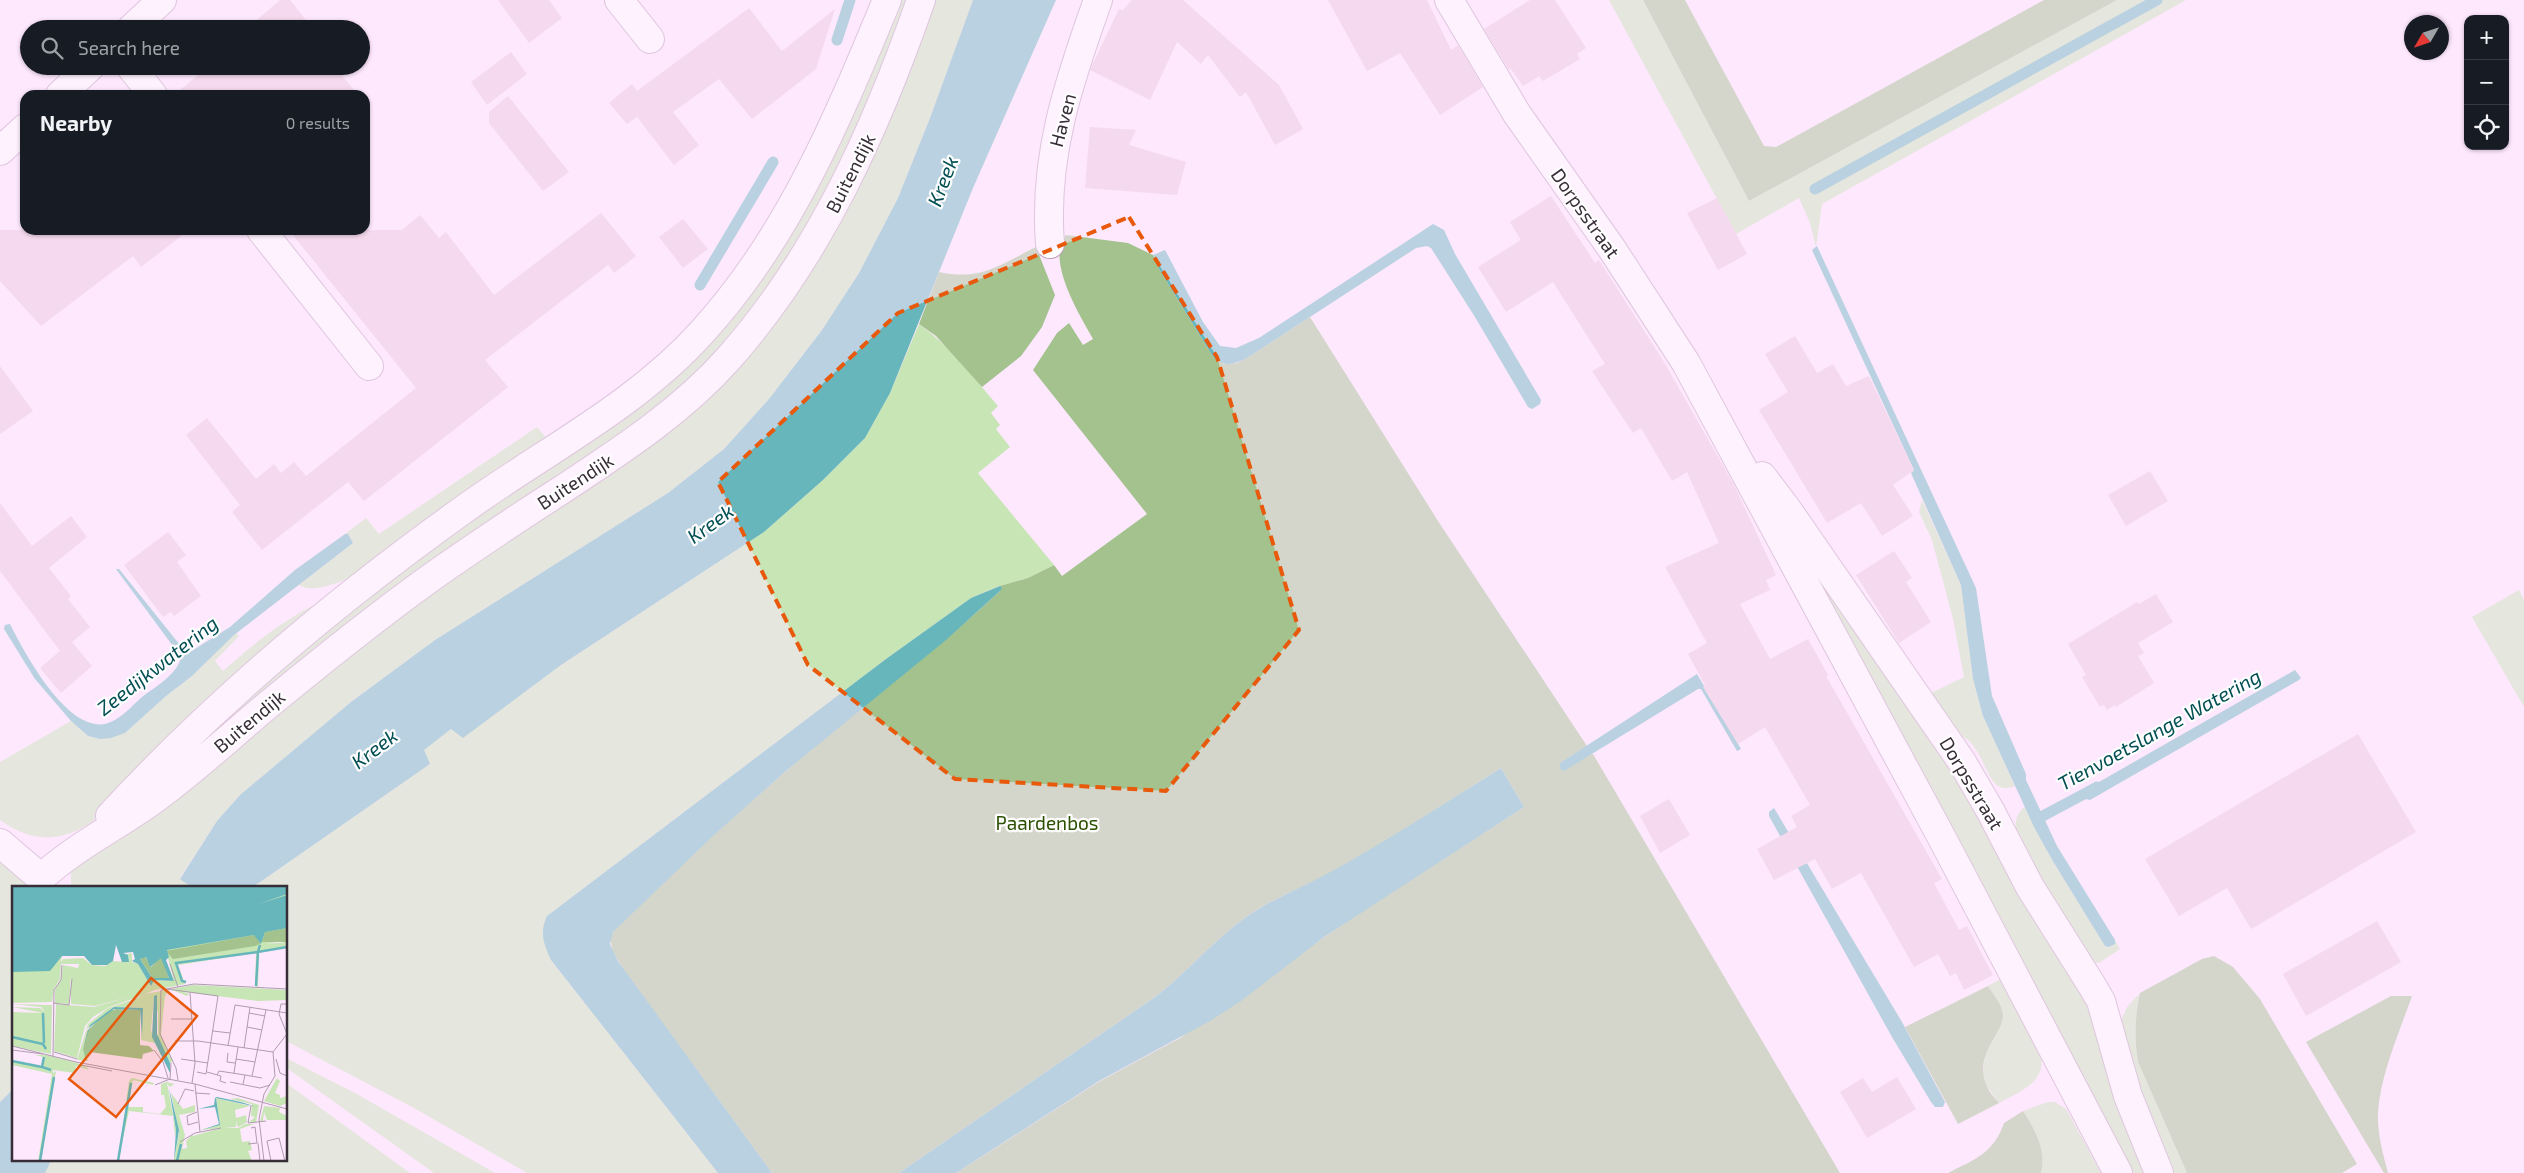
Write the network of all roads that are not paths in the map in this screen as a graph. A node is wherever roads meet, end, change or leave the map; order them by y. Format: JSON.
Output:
{"nodes":[{"id":1,"x":162,"y":0,"type":"edge"},
{"id":2,"x":619,"y":0,"type":"edge"},
{"id":3,"x":886,"y":0,"type":"edge"},
{"id":4,"x":921,"y":0,"type":"edge"},
{"id":5,"x":1098,"y":0,"type":"edge"},
{"id":6,"x":1449,"y":0,"type":"edge"},
{"id":7,"x":141,"y":20,"type":"edge"},
{"id":8,"x":650,"y":39,"type":"dead end"},
{"id":9,"x":81,"y":75,"type":"edge"},
{"id":10,"x":137,"y":75,"type":"edge"},
{"id":11,"x":65,"y":90,"type":"edge"},
{"id":12,"x":149,"y":90,"type":"edge"},
{"id":13,"x":20,"y":133,"type":"edge"},
{"id":14,"x":0,"y":151,"type":"edge"},
{"id":15,"x":265,"y":235,"type":"edge"},
{"id":16,"x":1050,"y":244,"type":"dead end"},
{"id":17,"x":369,"y":366,"type":"dead end"},
{"id":18,"x":1721,"y":427,"type":"junction"},
{"id":19,"x":87,"y":841,"type":"junction"},
{"id":20,"x":0,"y":843,"type":"edge"},
{"id":21,"x":2118,"y":1173,"type":"edge"},
{"id":22,"x":2159,"y":1173,"type":"edge"}],
"edges":[{"from":1,"to":7,"type":"street"},
{"from":2,"to":8,"type":"street"},
{"from":3,"to":19,"type":"street","name":"Buitendijk"},
{"from":4,"to":19,"type":"street","name":"Buitendijk"},
{"from":5,"to":16,"type":"street","name":"Haven"},
{"from":6,"to":18,"type":"street","name":"Dorpsstraat"},
{"from":9,"to":11,"type":"street"},
{"from":10,"to":12,"type":"street"},
{"from":13,"to":14,"type":"street"},
{"from":15,"to":17,"type":"street"},
{"from":18,"to":21,"type":"street","name":"Dorpsstraat"},
{"from":18,"to":22,"type":"street","name":"Dorpsstraat"},
{"from":19,"to":20,"type":"street","name":"Buitendijk"}]}
